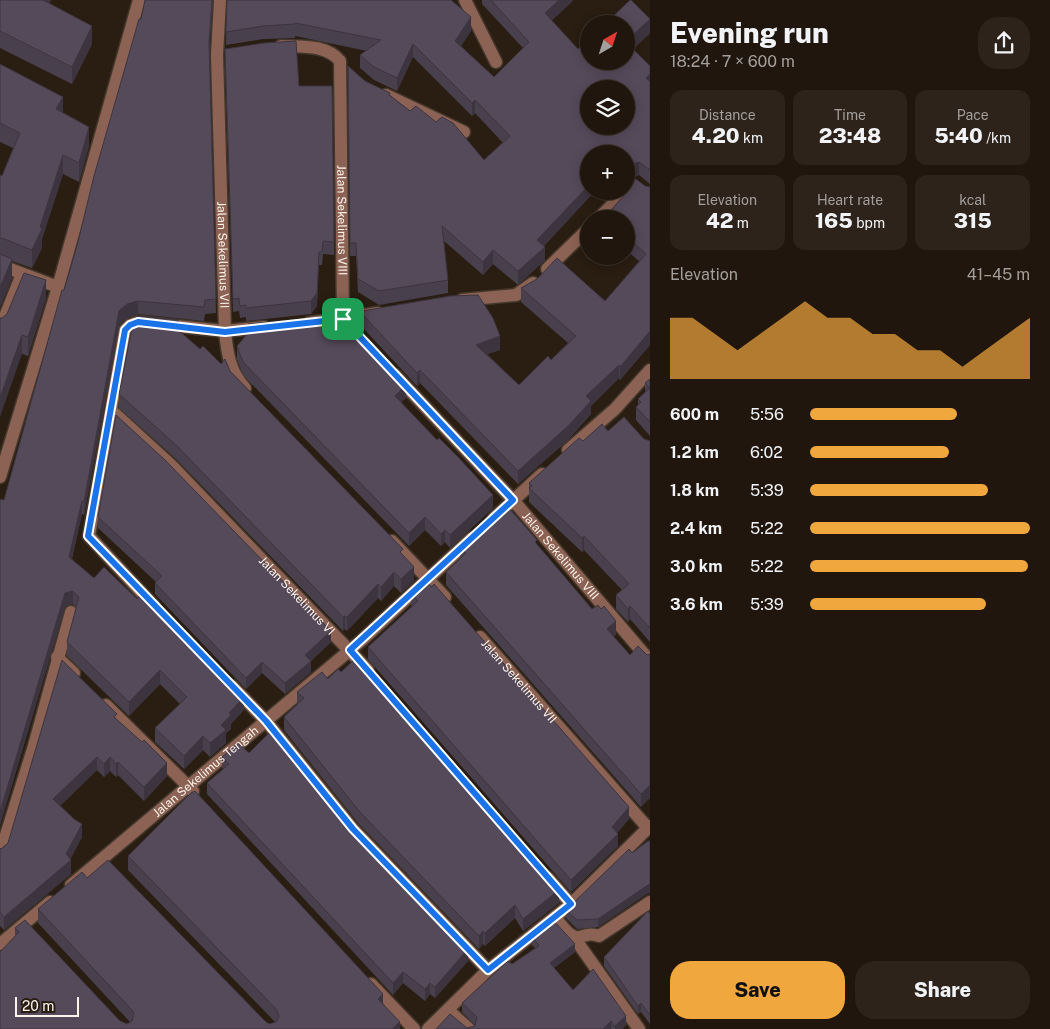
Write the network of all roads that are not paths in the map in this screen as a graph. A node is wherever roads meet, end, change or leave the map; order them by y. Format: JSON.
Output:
{"nodes":[{"id":1,"x":139,"y":0,"type":"edge"},
{"id":2,"x":220,"y":0,"type":"edge"},
{"id":3,"x":465,"y":0,"type":"edge"},
{"id":4,"x":264,"y":47,"type":"edge"},
{"id":5,"x":340,"y":61,"type":"junction"},
{"id":6,"x":496,"y":62,"type":"dead end"},
{"id":7,"x":354,"y":74,"type":"edge"},
{"id":8,"x":378,"y":91,"type":"edge"},
{"id":9,"x":464,"y":132,"type":"dead end"},
{"id":10,"x":638,"y":183,"type":"edge"},
{"id":11,"x":635,"y":184,"type":"edge"},
{"id":12,"x":617,"y":200,"type":"edge"},
{"id":13,"x":607,"y":210,"type":"edge"},
{"id":14,"x":580,"y":237,"type":"edge"},
{"id":15,"x":0,"y":265,"type":"edge"},
{"id":16,"x":22,"y":274,"type":"junction"},
{"id":17,"x":58,"y":287,"type":"junction"},
{"id":18,"x":452,"y":301,"type":"edge"},
{"id":19,"x":389,"y":312,"type":"edge"},
{"id":20,"x":343,"y":319,"type":"junction"},
{"id":21,"x":294,"y":324,"type":"edge"},
{"id":22,"x":274,"y":326,"type":"edge"},
{"id":23,"x":0,"y":330,"type":"edge"},
{"id":24,"x":225,"y":332,"type":"junction"},
{"id":25,"x":357,"y":334,"type":"edge"},
{"id":26,"x":384,"y":363,"type":"edge"},
{"id":27,"x":650,"y":370,"type":"edge"},
{"id":28,"x":257,"y":400,"type":"edge"},
{"id":29,"x":615,"y":409,"type":"junction"},
{"id":30,"x":111,"y":411,"type":"junction"},
{"id":31,"x":627,"y":421,"type":"edge"},
{"id":32,"x":0,"y":477,"type":"edge"},
{"id":33,"x":513,"y":500,"type":"junction"},
{"id":34,"x":381,"y":528,"type":"edge"},
{"id":35,"x":429,"y":578,"type":"junction"},
{"id":36,"x":455,"y":608,"type":"edge"},
{"id":37,"x":71,"y":612,"type":"dead end"},
{"id":38,"x":166,"y":618,"type":"edge"},
{"id":39,"x":474,"y":630,"type":"edge"},
{"id":40,"x":350,"y":650,"type":"junction"},
{"id":41,"x":57,"y":657,"type":"junction"},
{"id":42,"x":650,"y":661,"type":"edge"},
{"id":43,"x":226,"y":680,"type":"edge"},
{"id":44,"x":376,"y":680,"type":"edge"},
{"id":45,"x":85,"y":684,"type":"edge"},
{"id":46,"x":99,"y":698,"type":"edge"},
{"id":47,"x":266,"y":721,"type":"junction"},
{"id":48,"x":189,"y":786,"type":"junction"},
{"id":49,"x":202,"y":800,"type":"edge"},
{"id":50,"x":649,"y":827,"type":"edge"},
{"id":51,"x":0,"y":854,"type":"edge"},
{"id":52,"x":540,"y":868,"type":"edge"},
{"id":53,"x":650,"y":902,"type":"edge"},
{"id":54,"x":571,"y":904,"type":"junction"},
{"id":55,"x":555,"y":917,"type":"junction"},
{"id":56,"x":573,"y":936,"type":"junction"},
{"id":57,"x":0,"y":944,"type":"edge"},
{"id":58,"x":488,"y":970,"type":"junction"},
{"id":59,"x":360,"y":972,"type":"edge"},
{"id":60,"x":448,"y":1010,"type":"junction"},
{"id":61,"x":414,"y":1029,"type":"edge"},
{"id":62,"x":428,"y":1029,"type":"edge"},
{"id":63,"x":469,"y":1029,"type":"edge"},
{"id":64,"x":639,"y":1029,"type":"edge"}],
"edges":[{"from":1,"to":17,"type":"street"},
{"from":2,"to":24,"type":"street","name":"Jalan Sekelimus VII"},
{"from":3,"to":6,"type":"street"},
{"from":4,"to":5,"type":"street"},
{"from":5,"to":7,"type":"street"},
{"from":5,"to":20,"type":"street","name":"Jalan Sekelimus VIII"},
{"from":8,"to":9,"type":"street"},
{"from":10,"to":11,"type":"street"},
{"from":12,"to":13,"type":"street"},
{"from":14,"to":18,"type":"street"},
{"from":15,"to":16,"type":"street"},
{"from":16,"to":17,"type":"street"},
{"from":16,"to":23,"type":"street"},
{"from":17,"to":32,"type":"street"},
{"from":19,"to":20,"type":"street"},
{"from":20,"to":21,"type":"street"},
{"from":20,"to":25,"type":"street"},
{"from":22,"to":24,"type":"street"},
{"from":24,"to":28,"type":"street","name":"Jalan Sekelimus VII"},
{"from":24,"to":30,"type":"street"},
{"from":26,"to":33,"type":"street","name":"Jalan Sekelimus VIII"},
{"from":27,"to":29,"type":"street","name":"Jalan Sekelimus Tengah"},
{"from":29,"to":31,"type":"street"},
{"from":29,"to":33,"type":"street","name":"Jalan Sekelimus Tengah"},
{"from":30,"to":38,"type":"street"},
{"from":30,"to":40,"type":"street","name":"Jalan Sekelimus VI"},
{"from":33,"to":35,"type":"street","name":"Jalan Sekelimus Tengah"},
{"from":33,"to":42,"type":"street","name":"Jalan Sekelimus VIII"},
{"from":34,"to":35,"type":"street"},
{"from":35,"to":36,"type":"street"},
{"from":35,"to":40,"type":"street","name":"Jalan Sekelimus Tengah"},
{"from":37,"to":41,"type":"street"},
{"from":39,"to":50,"type":"street","name":"Jalan Sekelimus VII"},
{"from":40,"to":44,"type":"street","name":"Jalan Sekelimus VI"},
{"from":40,"to":47,"type":"street","name":"Jalan Sekelimus Tengah"},
{"from":41,"to":45,"type":"street"},
{"from":41,"to":51,"type":"street"},
{"from":43,"to":47,"type":"street"},
{"from":46,"to":48,"type":"street"},
{"from":47,"to":48,"type":"street","name":"Jalan Sekelimus Tengah"},
{"from":47,"to":58,"type":"street"},
{"from":48,"to":49,"type":"street"},
{"from":48,"to":57,"type":"street","name":"Jalan Sekelimus Tengah"},
{"from":50,"to":54,"type":"street"},
{"from":52,"to":54,"type":"street"},
{"from":53,"to":56,"type":"street"},
{"from":54,"to":55,"type":"street"},
{"from":55,"to":56,"type":"street"},
{"from":55,"to":58,"type":"street"},
{"from":56,"to":64,"type":"street"},
{"from":58,"to":60,"type":"street"},
{"from":59,"to":61,"type":"street"},
{"from":60,"to":62,"type":"street"},
{"from":60,"to":63,"type":"street"}]}
